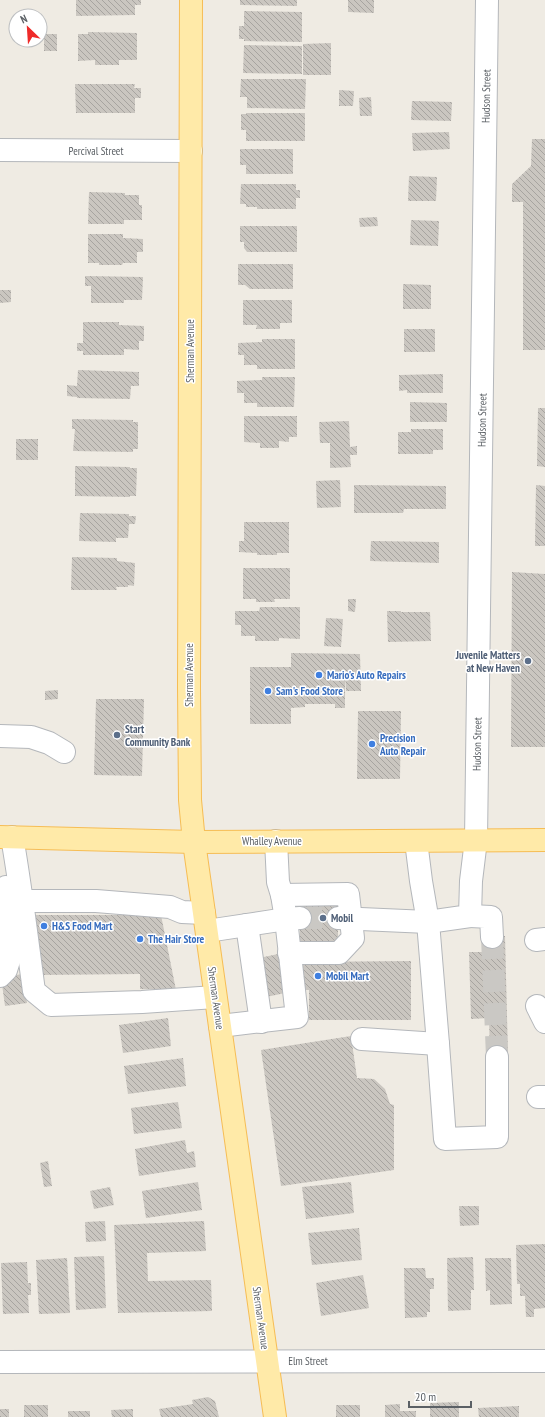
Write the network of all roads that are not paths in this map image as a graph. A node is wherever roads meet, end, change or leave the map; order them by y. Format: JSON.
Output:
{"nodes":[{"id":1,"x":192,"y":0,"type":"edge"},
{"id":2,"x":488,"y":0,"type":"edge"},
{"id":3,"x":0,"y":150,"type":"edge"},
{"id":4,"x":191,"y":151,"type":"junction"},
{"id":5,"x":0,"y":736,"type":"edge"},
{"id":6,"x":64,"y":752,"type":"dead end"},
{"id":7,"x":4,"y":838,"type":"edge"},
{"id":8,"x":416,"y":840,"type":"junction"},
{"id":9,"x":476,"y":840,"type":"junction"},
{"id":10,"x":545,"y":840,"type":"edge"},
{"id":11,"x":276,"y":841,"type":"junction"},
{"id":12,"x":194,"y":842,"type":"junction"},
{"id":13,"x":282,"y":895,"type":"junction"},
{"id":14,"x":10,"y":901,"type":"edge"},
{"id":15,"x":470,"y":916,"type":"junction"},
{"id":16,"x":344,"y":918,"type":"junction"},
{"id":17,"x":293,"y":919,"type":"junction"},
{"id":18,"x":205,"y":922,"type":"junction"},
{"id":19,"x":428,"y":922,"type":"junction"},
{"id":20,"x":247,"y":925,"type":"junction"},
{"id":21,"x":492,"y":937,"type":"tunnel mouth"},
{"id":22,"x":289,"y":952,"type":"junction"},
{"id":23,"x":5,"y":965,"type":"edge"},
{"id":24,"x":215,"y":997,"type":"junction"},
{"id":25,"x":261,"y":1022,"type":"junction"},
{"id":26,"x":220,"y":1026,"type":"junction"},
{"id":27,"x":362,"y":1039,"type":"dead end"},
{"id":28,"x":438,"y":1044,"type":"junction"},
{"id":29,"x":497,"y":1057,"type":"tunnel mouth"},
{"id":30,"x":267,"y":1361,"type":"junction"},
{"id":31,"x":545,"y":1361,"type":"edge"},
{"id":32,"x":0,"y":1362,"type":"edge"},
{"id":33,"x":275,"y":1417,"type":"edge"}],
"edges":[{"from":1,"to":4,"type":"main road","name":"Sherman Avenue"},
{"from":2,"to":9,"type":"street","name":"Hudson Street"},
{"from":3,"to":4,"type":"street","name":"Percival Street"},
{"from":4,"to":12,"type":"main road","name":"Sherman Avenue"},
{"from":5,"to":6,"type":"street"},
{"from":7,"to":12,"type":"main road","name":"Whalley Avenue"},
{"from":7,"to":14,"type":"street"},
{"from":8,"to":9,"type":"main road","name":"Whalley Avenue"},
{"from":8,"to":11,"type":"main road","name":"Whalley Avenue"},
{"from":8,"to":19,"type":"street"},
{"from":9,"to":10,"type":"main road","name":"Whalley Avenue"},
{"from":9,"to":15,"type":"street","name":"Hudson Street"},
{"from":11,"to":12,"type":"main road","name":"Whalley Avenue"},
{"from":11,"to":13,"type":"street"},
{"from":12,"to":18,"type":"main road","name":"Sherman Avenue"},
{"from":13,"to":16,"type":"street"},
{"from":13,"to":17,"type":"street"},
{"from":14,"to":18,"type":"street"},
{"from":14,"to":23,"type":"street"},
{"from":14,"to":24,"type":"street"},
{"from":15,"to":19,"type":"street"},
{"from":15,"to":21,"type":"street"},
{"from":16,"to":19,"type":"street"},
{"from":16,"to":22,"type":"street"},
{"from":17,"to":20,"type":"street"},
{"from":17,"to":22,"type":"street"},
{"from":18,"to":20,"type":"street"},
{"from":18,"to":24,"type":"main road","name":"Sherman Avenue"},
{"from":19,"to":28,"type":"street"},
{"from":20,"to":25,"type":"street"},
{"from":22,"to":25,"type":"street"},
{"from":24,"to":26,"type":"main road","name":"Sherman Avenue"},
{"from":25,"to":26,"type":"street"},
{"from":26,"to":30,"type":"main road","name":"Sherman Avenue"},
{"from":27,"to":28,"type":"street"},
{"from":28,"to":29,"type":"street"},
{"from":30,"to":31,"type":"street","name":"Elm Street"},
{"from":30,"to":32,"type":"street","name":"Elm Street"},
{"from":30,"to":33,"type":"main road","name":"Sherman Avenue"}]}
